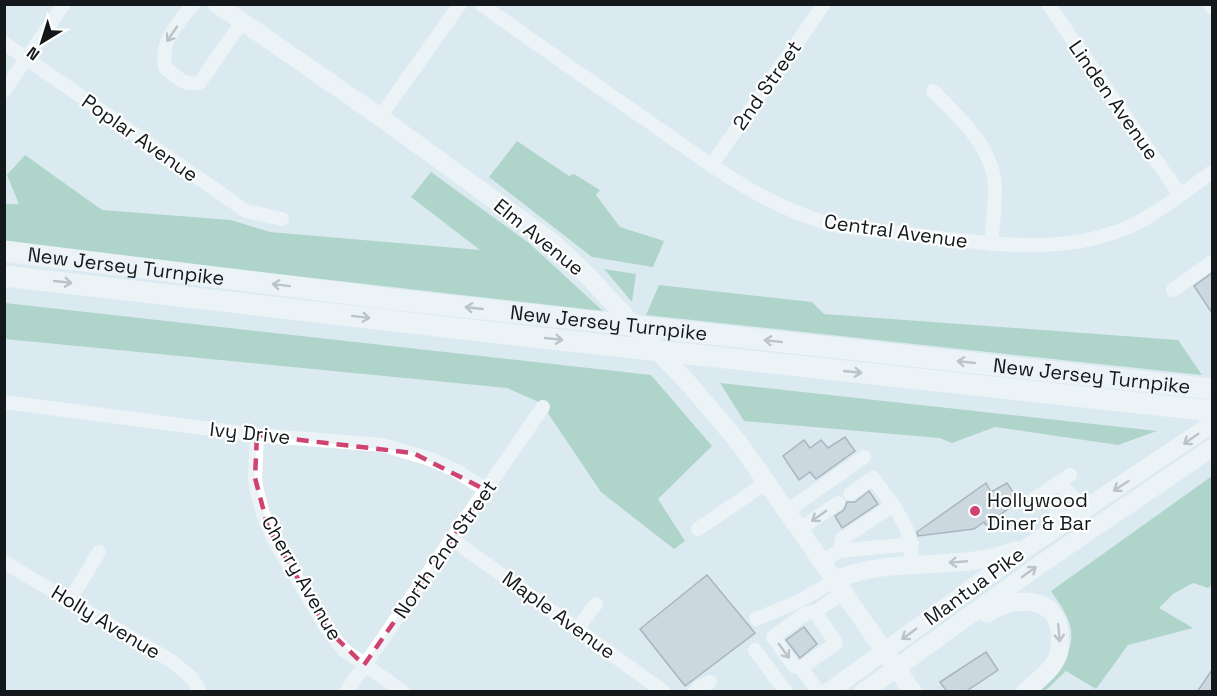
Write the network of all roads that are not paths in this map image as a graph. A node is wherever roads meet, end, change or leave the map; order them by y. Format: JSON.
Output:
{"nodes":[{"id":1,"x":64,"y":4,"type":"edge"},
{"id":2,"x":193,"y":4,"type":"edge"},
{"id":3,"x":217,"y":4,"type":"edge"},
{"id":4,"x":460,"y":4,"type":"edge"},
{"id":5,"x":481,"y":4,"type":"edge"},
{"id":6,"x":824,"y":4,"type":"edge"},
{"id":7,"x":1048,"y":4,"type":"edge"},
{"id":8,"x":242,"y":22,"type":"junction"},
{"id":9,"x":4,"y":43,"type":"edge"},
{"id":10,"x":27,"y":59,"type":"junction"},
{"id":11,"x":4,"y":91,"type":"edge"},
{"id":12,"x":933,"y":92,"type":"dead end"},
{"id":13,"x":380,"y":117,"type":"junction"},
{"id":14,"x":711,"y":166,"type":"junction"},
{"id":15,"x":1212,"y":172,"type":"edge"},
{"id":16,"x":1180,"y":195,"type":"junction"},
{"id":17,"x":282,"y":219,"type":"dead end"},
{"id":18,"x":992,"y":244,"type":"junction"},
{"id":19,"x":4,"y":251,"type":"edge"},
{"id":20,"x":1212,"y":262,"type":"edge"},
{"id":21,"x":4,"y":276,"type":"edge"},
{"id":22,"x":1173,"y":291,"type":"dead end"},
{"id":23,"x":1212,"y":389,"type":"edge"},
{"id":24,"x":4,"y":402,"type":"edge"},
{"id":25,"x":543,"y":406,"type":"dead end"},
{"id":26,"x":1212,"y":411,"type":"edge"},
{"id":27,"x":1212,"y":424,"type":"edge"},
{"id":28,"x":257,"y":435,"type":"junction"},
{"id":29,"x":1207,"y":451,"type":"edge"},
{"id":30,"x":864,"y":457,"type":"dead end"},
{"id":31,"x":1070,"y":475,"type":"dead end"},
{"id":32,"x":766,"y":482,"type":"junction"},
{"id":33,"x":1057,"y":484,"type":"junction"},
{"id":34,"x":486,"y":490,"type":"junction"},
{"id":35,"x":893,"y":505,"type":"junction"},
{"id":36,"x":1088,"y":508,"type":"junction"},
{"id":37,"x":787,"y":511,"type":"junction"},
{"id":38,"x":1065,"y":523,"type":"junction"},
{"id":39,"x":698,"y":529,"type":"dead end"},
{"id":40,"x":800,"y":529,"type":"junction"},
{"id":41,"x":452,"y":539,"type":"junction"},
{"id":42,"x":1034,"y":543,"type":"junction"},
{"id":43,"x":912,"y":544,"type":"junction"},
{"id":44,"x":839,"y":551,"type":"junction"},
{"id":45,"x":99,"y":552,"type":"dead end"},
{"id":46,"x":4,"y":561,"type":"edge"},
{"id":47,"x":823,"y":561,"type":"junction"},
{"id":48,"x":911,"y":566,"type":"junction"},
{"id":49,"x":840,"y":586,"type":"junction"},
{"id":50,"x":70,"y":600,"type":"junction"},
{"id":51,"x":596,"y":604,"type":"dead end"},
{"id":52,"x":815,"y":612,"type":"junction"},
{"id":53,"x":756,"y":619,"type":"dead end"},
{"id":54,"x":578,"y":628,"type":"junction"},
{"id":55,"x":755,"y":650,"type":"dead end"},
{"id":56,"x":885,"y":652,"type":"junction"},
{"id":57,"x":903,"y":664,"type":"junction"},
{"id":58,"x":364,"y":665,"type":"junction"},
{"id":59,"x":801,"y":668,"type":"junction"},
{"id":60,"x":710,"y":682,"type":"dead end"},
{"id":61,"x":864,"y":691,"type":"edge"},
{"id":62,"x":200,"y":692,"type":"edge"},
{"id":63,"x":346,"y":692,"type":"edge"},
{"id":64,"x":403,"y":692,"type":"edge"},
{"id":65,"x":664,"y":692,"type":"edge"},
{"id":66,"x":695,"y":692,"type":"edge"},
{"id":67,"x":786,"y":692,"type":"edge"},
{"id":68,"x":818,"y":692,"type":"edge"},
{"id":69,"x":828,"y":692,"type":"edge"},
{"id":70,"x":913,"y":692,"type":"edge"},
{"id":71,"x":1025,"y":692,"type":"edge"}],
"edges":[{"from":1,"to":10,"type":"street"},
{"from":2,"to":8,"type":"street","one_way":true},
{"from":3,"to":8,"type":"main road","name":"Elm Avenue"},
{"from":4,"to":13,"type":"street"},
{"from":5,"to":14,"type":"street","name":"Central Avenue"},
{"from":6,"to":14,"type":"street","name":"2nd Street"},
{"from":7,"to":16,"type":"street","name":"Linden Avenue"},
{"from":8,"to":13,"type":"main road","name":"Elm Avenue"},
{"from":9,"to":10,"type":"street","name":"Poplar Avenue"},
{"from":10,"to":11,"type":"street"},
{"from":10,"to":17,"type":"street","name":"Poplar Avenue"},
{"from":12,"to":18,"type":"street"},
{"from":13,"to":32,"type":"main road","name":"Elm Avenue"},
{"from":14,"to":18,"type":"street","name":"Central Avenue"},
{"from":15,"to":16,"type":"street","name":"Central Avenue"},
{"from":16,"to":18,"type":"street","name":"Central Avenue"},
{"from":23,"to":19,"type":"highway","name":"New Jersey Turnpike","one_way":true},
{"from":20,"to":22,"type":"street"},
{"from":21,"to":26,"type":"highway","name":"New Jersey Turnpike","one_way":true},
{"from":24,"to":28,"type":"street","name":"Ivy Drive"},
{"from":25,"to":34,"type":"street","name":"North 2nd Street"},
{"from":27,"to":36,"type":"main road","name":"Mantua Pike","one_way":true},
{"from":28,"to":34,"type":"street","name":"Ivy Drive"},
{"from":28,"to":58,"type":"street","name":"Cherry Avenue"},
{"from":57,"to":29,"type":"main road","name":"Mantua Pike","one_way":true},
{"from":30,"to":37,"type":"street"},
{"from":31,"to":33,"type":"street"},
{"from":32,"to":37,"type":"main road","name":"Elm Avenue"},
{"from":32,"to":39,"type":"street"},
{"from":33,"to":36,"type":"street"},
{"from":33,"to":38,"type":"street"},
{"from":34,"to":41,"type":"street","name":"North 2nd Street"},
{"from":35,"to":40,"type":"street","one_way":true},
{"from":35,"to":43,"type":"street"},
{"from":35,"to":44,"type":"street"},
{"from":36,"to":38,"type":"main road","name":"Mantua Pike"},
{"from":37,"to":40,"type":"main road","name":"Elm Avenue"},
{"from":38,"to":42,"type":"main road","name":"Mantua Pike"},
{"from":40,"to":47,"type":"main road","name":"Elm Avenue"},
{"from":41,"to":54,"type":"street","name":"Maple Avenue"},
{"from":41,"to":58,"type":"street","name":"North 2nd Street"},
{"from":42,"to":48,"type":"main road","one_way":true},
{"from":42,"to":56,"type":"main road","name":"Mantua Pike","one_way":true},
{"from":43,"to":44,"type":"street"},
{"from":43,"to":48,"type":"street"},
{"from":44,"to":47,"type":"street"},
{"from":45,"to":50,"type":"street"},
{"from":46,"to":50,"type":"street","name":"Holly Avenue"},
{"from":47,"to":49,"type":"main road","name":"Elm Avenue"},
{"from":48,"to":49,"type":"main road"},
{"from":49,"to":52,"type":"street"},
{"from":49,"to":53,"type":"street"},
{"from":49,"to":56,"type":"main road","name":"Elm Avenue"},
{"from":50,"to":62,"type":"street","name":"Holly Avenue"},
{"from":51,"to":54,"type":"street"},
{"from":52,"to":59,"type":"street"},
{"from":52,"to":59,"type":"street","one_way":true},
{"from":54,"to":65,"type":"street","name":"Maple Avenue"},
{"from":55,"to":67,"type":"street"},
{"from":56,"to":57,"type":"main road","name":"Elm Avenue"},
{"from":56,"to":69,"type":"main road","name":"Mantua Pike"},
{"from":57,"to":61,"type":"main road","name":"Mantua Pike"},
{"from":57,"to":70,"type":"main road","name":"Elm Avenue"},
{"from":57,"to":71,"type":"main road","one_way":true},
{"from":58,"to":63,"type":"street","name":"North 2nd Street"},
{"from":58,"to":64,"type":"street","name":"Cherry Avenue"},
{"from":59,"to":68,"type":"street"},
{"from":60,"to":66,"type":"street"}]}
